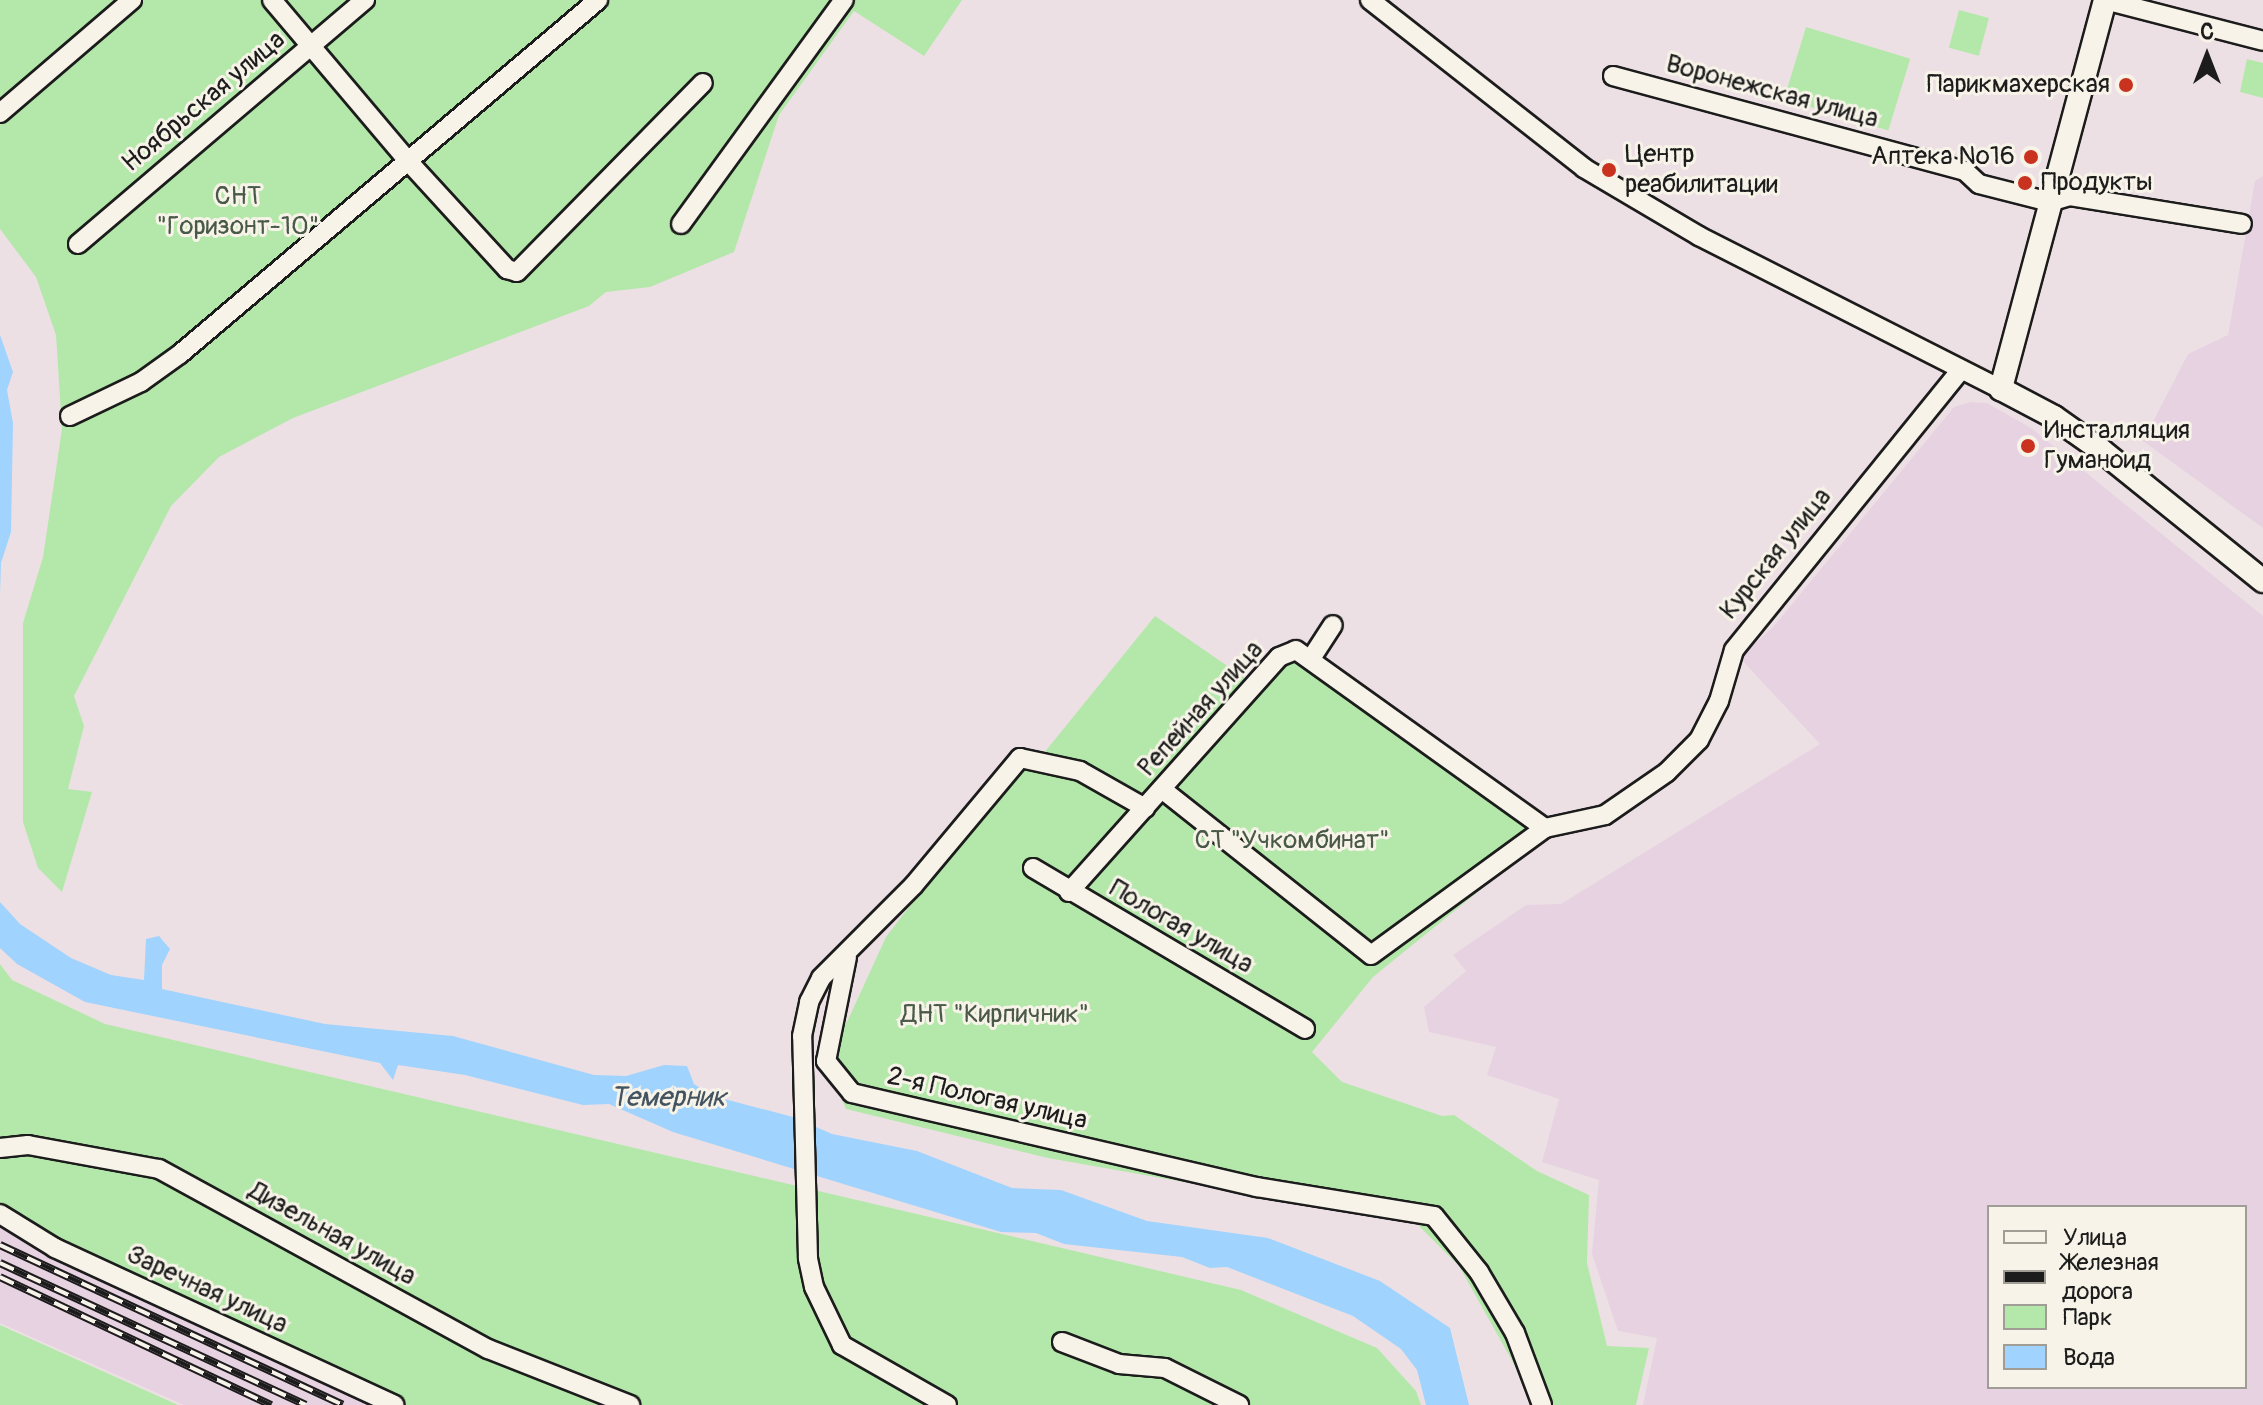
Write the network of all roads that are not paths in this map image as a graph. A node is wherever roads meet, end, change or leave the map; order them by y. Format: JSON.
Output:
{"nodes":[{"id":1,"x":132,"y":0,"type":"edge"},
{"id":2,"x":272,"y":0,"type":"edge"},
{"id":3,"x":365,"y":0,"type":"edge"},
{"id":4,"x":598,"y":0,"type":"edge"},
{"id":5,"x":844,"y":0,"type":"edge"},
{"id":6,"x":1370,"y":0,"type":"edge"},
{"id":7,"x":2105,"y":0,"type":"edge"},
{"id":8,"x":2263,"y":41,"type":"edge"},
{"id":9,"x":311,"y":46,"type":"junction"},
{"id":10,"x":1613,"y":76,"type":"dead end"},
{"id":11,"x":703,"y":83,"type":"dead end"},
{"id":12,"x":0,"y":113,"type":"edge"},
{"id":13,"x":408,"y":161,"type":"junction"},
{"id":14,"x":2050,"y":202,"type":"junction"},
{"id":15,"x":681,"y":224,"type":"dead end"},
{"id":16,"x":2242,"y":224,"type":"dead end"},
{"id":17,"x":78,"y":244,"type":"dead end"},
{"id":18,"x":1961,"y":370,"type":"junction"},
{"id":19,"x":2001,"y":389,"type":"junction"},
{"id":20,"x":70,"y":416,"type":"dead end"},
{"id":21,"x":2263,"y":581,"type":"edge"},
{"id":22,"x":1333,"y":625,"type":"dead end"},
{"id":23,"x":1312,"y":657,"type":"junction"},
{"id":24,"x":1163,"y":790,"type":"junction"},
{"id":25,"x":1145,"y":808,"type":"junction"},
{"id":26,"x":1545,"y":828,"type":"junction"},
{"id":27,"x":1033,"y":868,"type":"dead end"},
{"id":28,"x":1069,"y":892,"type":"junction"},
{"id":29,"x":847,"y":957,"type":"junction"},
{"id":30,"x":1305,"y":1029,"type":"dead end"},
{"id":31,"x":0,"y":1148,"type":"edge"},
{"id":32,"x":0,"y":1214,"type":"edge"},
{"id":33,"x":1062,"y":1342,"type":"dead end"},
{"id":34,"x":395,"y":1405,"type":"edge"},
{"id":35,"x":630,"y":1405,"type":"edge"},
{"id":36,"x":947,"y":1405,"type":"edge"},
{"id":37,"x":1239,"y":1405,"type":"edge"},
{"id":38,"x":1542,"y":1405,"type":"edge"}],
"edges":[{"from":1,"to":12,"type":"street"},
{"from":2,"to":9,"type":"street"},
{"from":3,"to":9,"type":"street","name":"Ноябрьская улица"},
{"from":4,"to":13,"type":"street"},
{"from":5,"to":15,"type":"street"},
{"from":6,"to":18,"type":"street"},
{"from":7,"to":8,"type":"street"},
{"from":7,"to":14,"type":"main road"},
{"from":9,"to":13,"type":"street"},
{"from":9,"to":17,"type":"street","name":"Ноябрьская улица"},
{"from":10,"to":14,"type":"street","name":"Воронежская улица"},
{"from":11,"to":13,"type":"street"},
{"from":13,"to":20,"type":"street"},
{"from":14,"to":16,"type":"street","name":"Воронежская улица"},
{"from":14,"to":19,"type":"main road"},
{"from":18,"to":19,"type":"street"},
{"from":18,"to":26,"type":"street","name":"Курская улица"},
{"from":19,"to":21,"type":"main road"},
{"from":22,"to":23,"type":"street"},
{"from":23,"to":24,"type":"street","name":"Репейная улица"},
{"from":23,"to":26,"type":"street"},
{"from":24,"to":25,"type":"street","name":"Репейная улица"},
{"from":24,"to":26,"type":"street","name":"Курская улица"},
{"from":25,"to":28,"type":"street","name":"Репейная улица"},
{"from":25,"to":29,"type":"street","name":"2-я Пологая улица"},
{"from":27,"to":28,"type":"street","name":"Пологая улица"},
{"from":28,"to":30,"type":"street","name":"Пологая улица"},
{"from":29,"to":36,"type":"street"},
{"from":29,"to":38,"type":"street","name":"2-я Пологая улица"},
{"from":31,"to":35,"type":"street","name":"Дизельная улица"},
{"from":32,"to":34,"type":"street","name":"Заречная улица"},
{"from":33,"to":37,"type":"street"}]}
